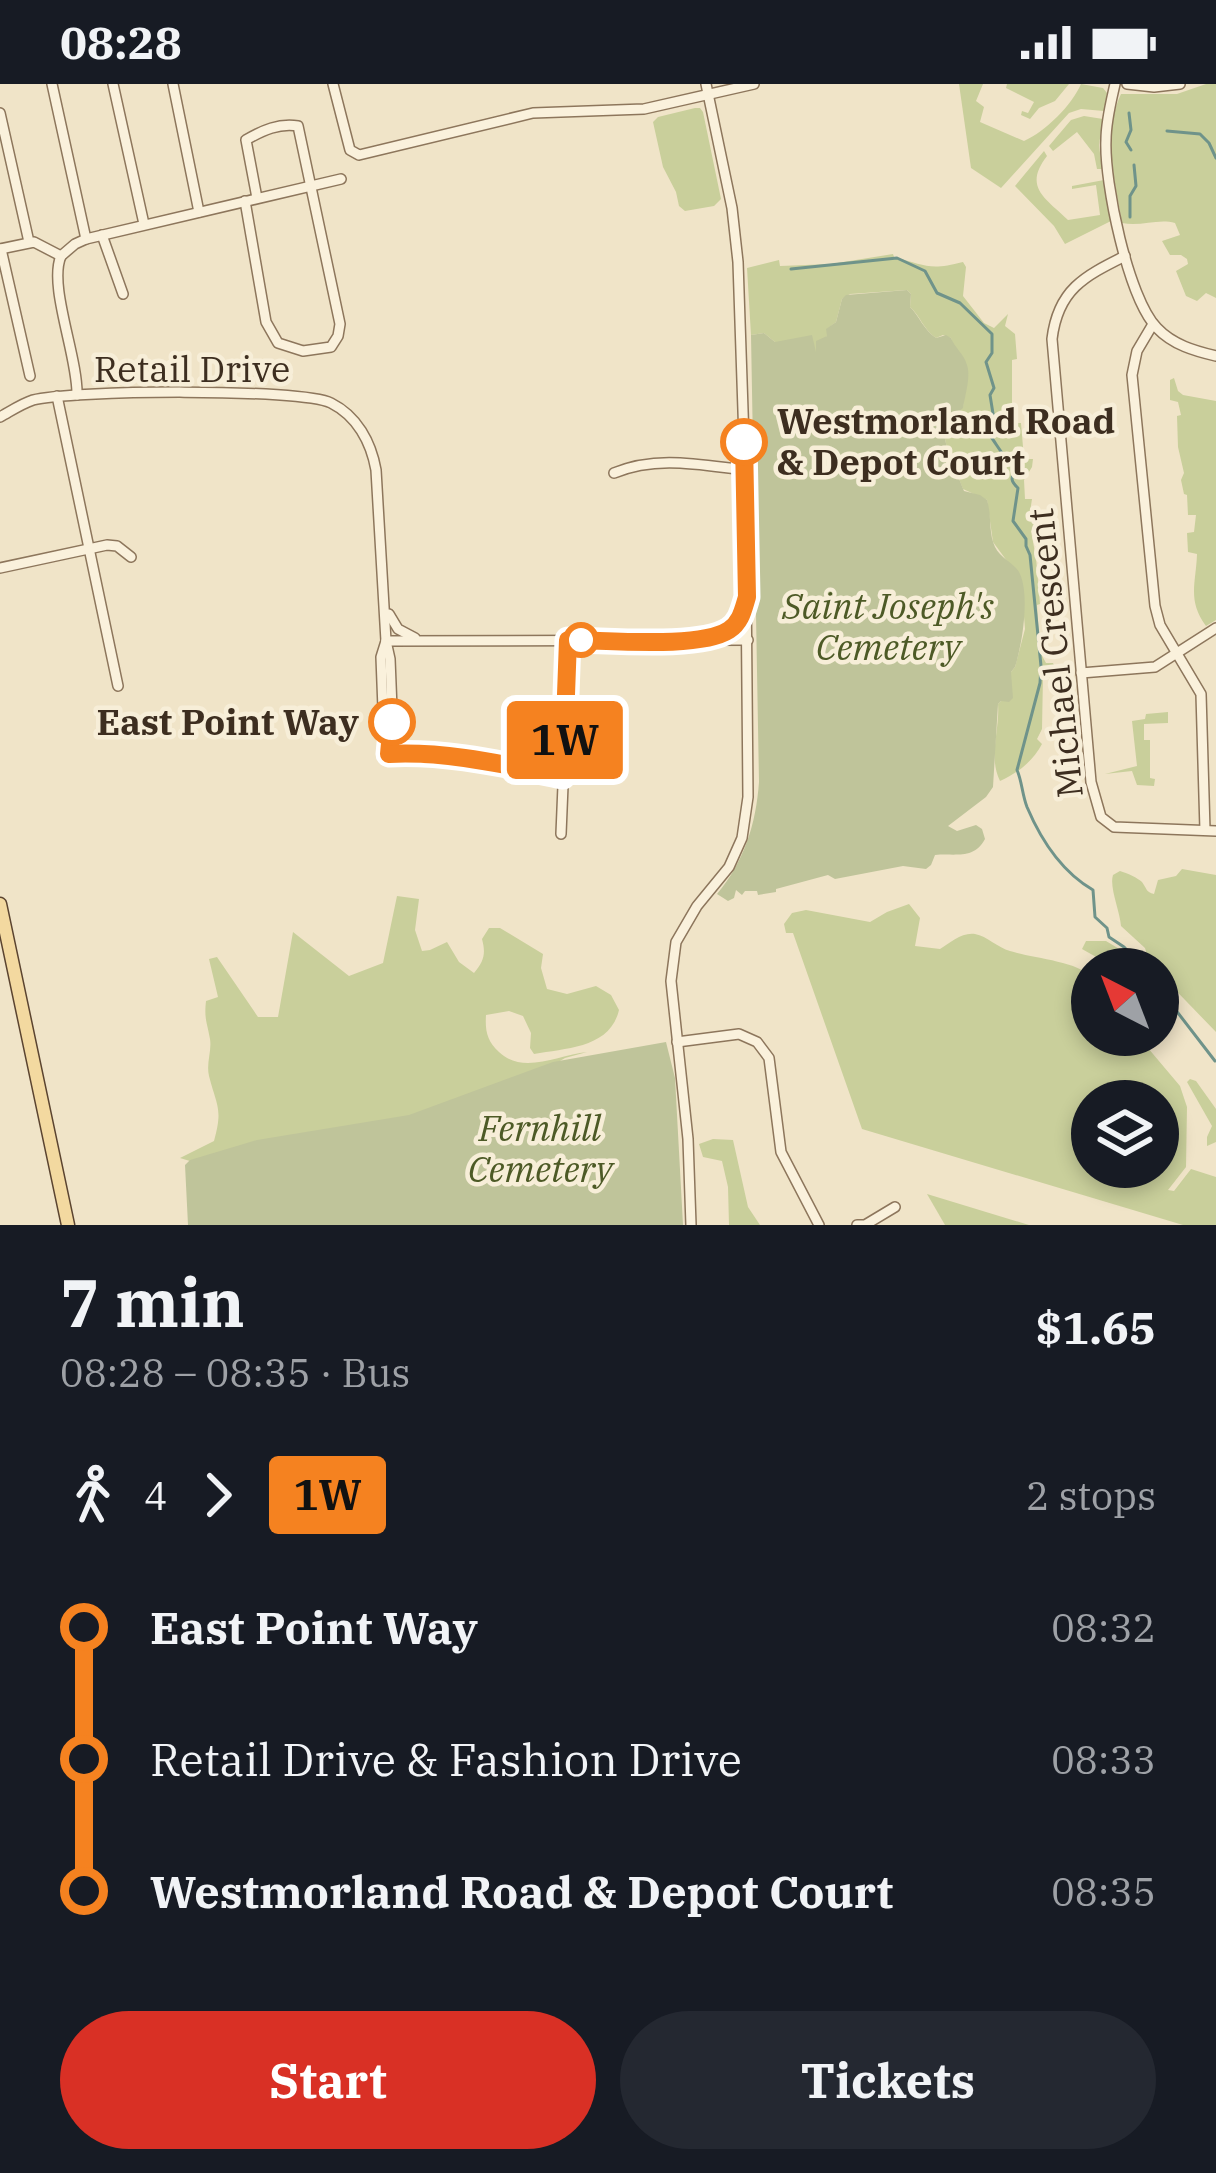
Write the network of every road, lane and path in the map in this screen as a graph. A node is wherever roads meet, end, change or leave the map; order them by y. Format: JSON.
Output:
{"nodes":[{"id":1,"x":52,"y":84,"type":"edge"},
{"id":2,"x":113,"y":84,"type":"edge"},
{"id":3,"x":172,"y":84,"type":"edge"},
{"id":4,"x":333,"y":84,"type":"edge"},
{"id":5,"x":750,"y":84,"type":"edge"},
{"id":6,"x":1115,"y":84,"type":"edge"},
{"id":7,"x":1126,"y":84,"type":"edge"},
{"id":8,"x":1180,"y":84,"type":"edge"},
{"id":9,"x":708,"y":89,"type":"edge"},
{"id":10,"x":0,"y":113,"type":"edge"},
{"id":11,"x":341,"y":179,"type":"dead end"},
{"id":12,"x":310,"y":186,"type":"junction"},
{"id":13,"x":257,"y":198,"type":"junction"},
{"id":14,"x":245,"y":201,"type":"junction"},
{"id":15,"x":199,"y":212,"type":"junction"},
{"id":16,"x":144,"y":224,"type":"junction"},
{"id":17,"x":102,"y":235,"type":"junction"},
{"id":18,"x":86,"y":239,"type":"junction"},
{"id":19,"x":29,"y":242,"type":"junction"},
{"id":20,"x":1,"y":249,"type":"edge"},
{"id":21,"x":61,"y":256,"type":"junction"},
{"id":22,"x":1125,"y":256,"type":"junction"},
{"id":23,"x":123,"y":294,"type":"dead end"},
{"id":24,"x":1153,"y":323,"type":"junction"},
{"id":25,"x":1216,"y":356,"type":"edge"},
{"id":26,"x":30,"y":376,"type":"dead end"},
{"id":27,"x":77,"y":395,"type":"junction"},
{"id":28,"x":57,"y":396,"type":"junction"},
{"id":29,"x":0,"y":417,"type":"edge"},
{"id":30,"x":745,"y":470,"type":"junction"},
{"id":31,"x":614,"y":473,"type":"dead end"},
{"id":32,"x":89,"y":549,"type":"junction"},
{"id":33,"x":131,"y":557,"type":"dead end"},
{"id":34,"x":0,"y":568,"type":"edge"},
{"id":35,"x":747,"y":597,"type":"junction"},
{"id":36,"x":385,"y":602,"type":"junction"},
{"id":37,"x":1216,"y":628,"type":"edge"},
{"id":38,"x":420,"y":640,"type":"junction"},
{"id":39,"x":568,"y":640,"type":"junction"},
{"id":40,"x":706,"y":640,"type":"junction"},
{"id":41,"x":748,"y":640,"type":"junction"},
{"id":42,"x":386,"y":641,"type":"junction"},
{"id":43,"x":1178,"y":654,"type":"junction"},
{"id":44,"x":390,"y":659,"type":"junction"},
{"id":45,"x":1081,"y":673,"type":"junction"},
{"id":46,"x":748,"y":675,"type":"junction"},
{"id":47,"x":118,"y":686,"type":"dead end"},
{"id":48,"x":1210,"y":831,"type":"edge"},
{"id":49,"x":561,"y":834,"type":"dead end"},
{"id":50,"x":0,"y":904,"type":"edge"},
{"id":51,"x":677,"y":1042,"type":"junction"},
{"id":52,"x":896,"y":1207,"type":"dead end"},
{"id":53,"x":68,"y":1225,"type":"edge"},
{"id":54,"x":691,"y":1225,"type":"edge"},
{"id":55,"x":819,"y":1225,"type":"edge"},
{"id":56,"x":862,"y":1225,"type":"edge"}],
"edges":[{"from":1,"to":18,"type":"street"},
{"from":2,"to":16,"type":"street"},
{"from":3,"to":15,"type":"street"},
{"from":4,"to":9,"type":"street"},
{"from":5,"to":9,"type":"street"},
{"from":6,"to":22,"type":"street"},
{"from":7,"to":8,"type":"street"},
{"from":9,"to":30,"type":"street"},
{"from":10,"to":19,"type":"street"},
{"from":11,"to":12,"type":"street"},
{"from":12,"to":13,"type":"street"},
{"from":12,"to":13,"type":"street"},
{"from":12,"to":14,"type":"street"},
{"from":13,"to":14,"type":"street"},
{"from":14,"to":15,"type":"street"},
{"from":15,"to":16,"type":"street"},
{"from":16,"to":17,"type":"street"},
{"from":17,"to":18,"type":"street"},
{"from":17,"to":23,"type":"street"},
{"from":18,"to":21,"type":"street"},
{"from":19,"to":20,"type":"street"},
{"from":19,"to":21,"type":"street"},
{"from":20,"to":26,"type":"street"},
{"from":21,"to":27,"type":"street"},
{"from":22,"to":24,"type":"street"},
{"from":22,"to":45,"type":"street","name":"Michael Crescent"},
{"from":24,"to":25,"type":"street"},
{"from":24,"to":43,"type":"street"},
{"from":27,"to":28,"type":"street","name":"Retail Drive"},
{"from":27,"to":36,"type":"street","name":"Retail Drive"},
{"from":28,"to":29,"type":"street","name":"Retail Drive"},
{"from":28,"to":32,"type":"street"},
{"from":30,"to":31,"type":"street"},
{"from":30,"to":35,"type":"street"},
{"from":32,"to":33,"type":"street"},
{"from":32,"to":34,"type":"street"},
{"from":32,"to":47,"type":"street"},
{"from":35,"to":40,"type":"street"},
{"from":35,"to":41,"type":"street"},
{"from":36,"to":38,"type":"street"},
{"from":36,"to":42,"type":"street","name":"Retail Drive"},
{"from":37,"to":43,"type":"street"},
{"from":38,"to":39,"type":"street"},
{"from":38,"to":42,"type":"street"},
{"from":38,"to":44,"type":"street"},
{"from":39,"to":40,"type":"street"},
{"from":39,"to":49,"type":"street"},
{"from":40,"to":41,"type":"street"},
{"from":40,"to":46,"type":"street"},
{"from":41,"to":46,"type":"street"},
{"from":42,"to":44,"type":"street"},
{"from":42,"to":44,"type":"street"},
{"from":43,"to":45,"type":"street"},
{"from":43,"to":48,"type":"street"},
{"from":45,"to":48,"type":"street","name":"Michael Crescent"},
{"from":46,"to":51,"type":"street"},
{"from":50,"to":53,"type":"main road"},
{"from":51,"to":54,"type":"street"},
{"from":51,"to":55,"type":"street"},
{"from":52,"to":56,"type":"street"}]}
